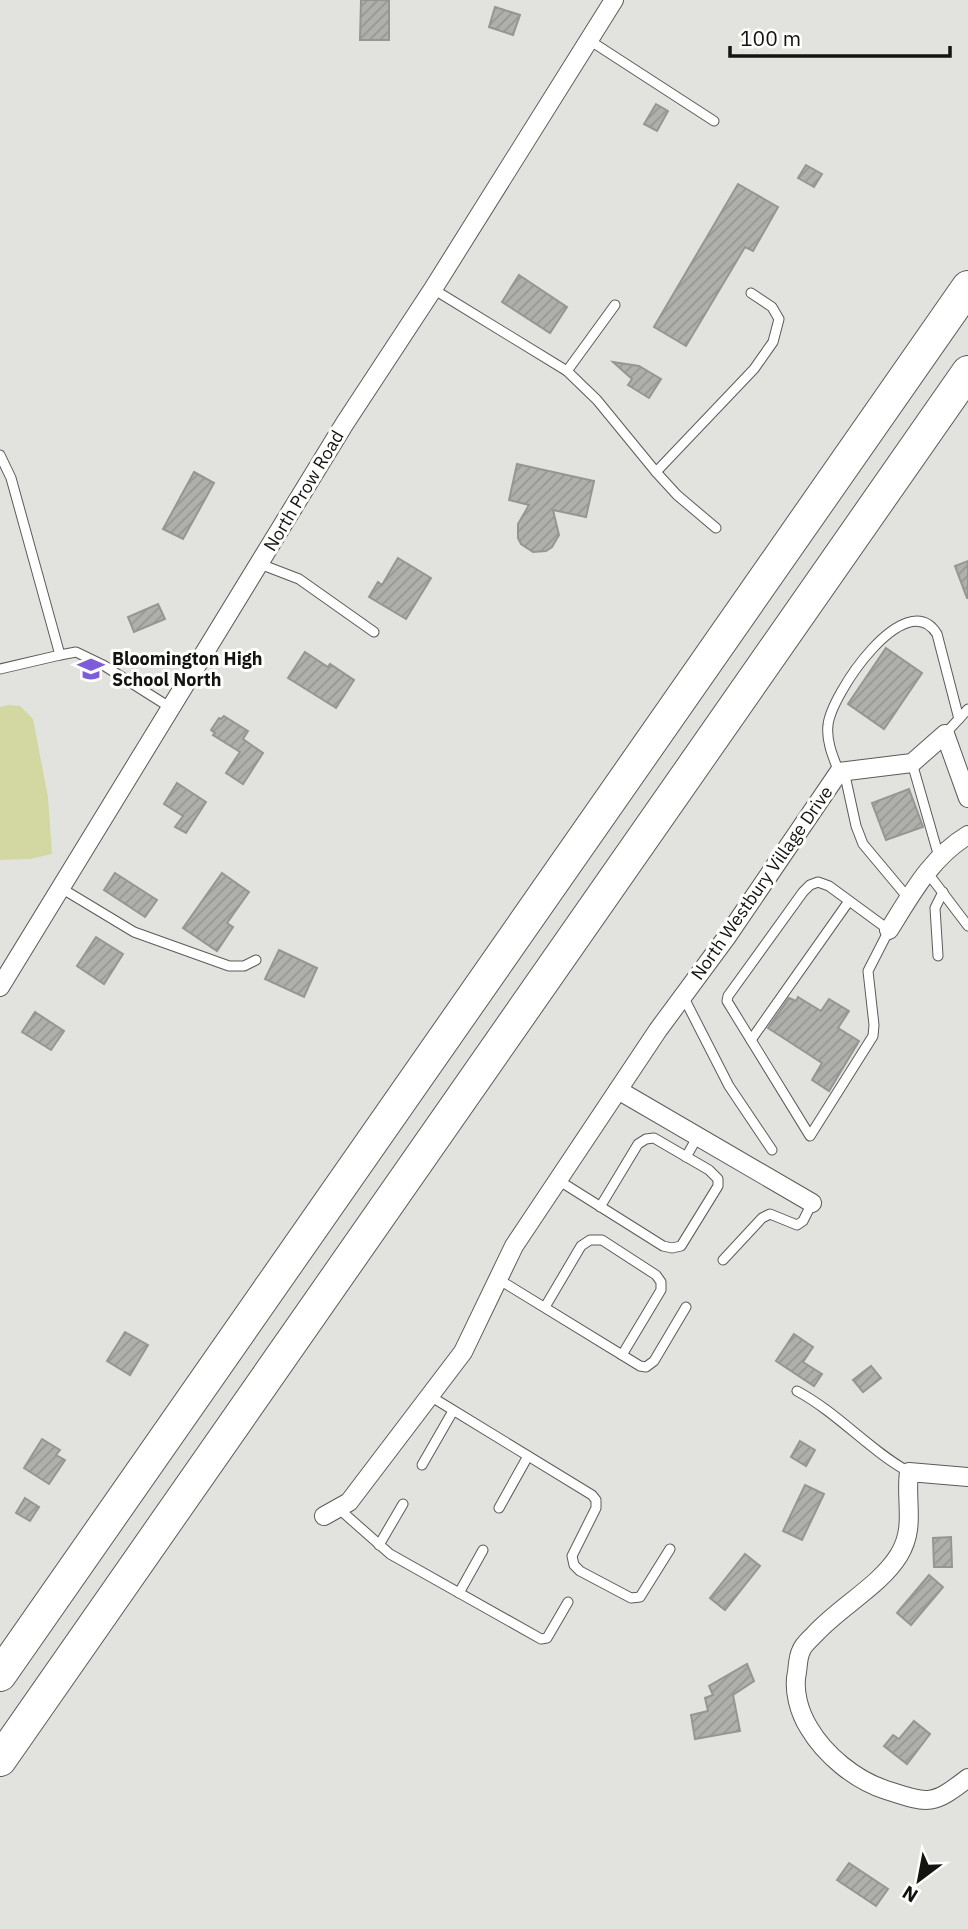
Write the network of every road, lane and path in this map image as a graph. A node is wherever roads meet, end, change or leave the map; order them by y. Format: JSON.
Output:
{"nodes":[{"id":1,"x":614,"y":0,"type":"edge"},
{"id":2,"x":589,"y":40,"type":"junction"},
{"id":3,"x":714,"y":121,"type":"dead end"},
{"id":4,"x":968,"y":286,"type":"edge"},
{"id":5,"x":433,"y":289,"type":"junction"},
{"id":6,"x":751,"y":293,"type":"dead end"},
{"id":7,"x":615,"y":304,"type":"dead end"},
{"id":8,"x":567,"y":371,"type":"junction"},
{"id":9,"x":968,"y":372,"type":"edge"},
{"id":10,"x":0,"y":455,"type":"edge"},
{"id":11,"x":656,"y":472,"type":"junction"},
{"id":12,"x":716,"y":528,"type":"dead end"},
{"id":13,"x":260,"y":564,"type":"junction"},
{"id":14,"x":374,"y":632,"type":"dead end"},
{"id":15,"x":60,"y":655,"type":"junction"},
{"id":16,"x":0,"y":669,"type":"edge"},
{"id":17,"x":171,"y":708,"type":"junction"},
{"id":18,"x":968,"y":709,"type":"edge"},
{"id":19,"x":959,"y":719,"type":"junction"},
{"id":20,"x":945,"y":734,"type":"junction"},
{"id":21,"x":912,"y":763,"type":"junction"},
{"id":22,"x":841,"y":772,"type":"junction"},
{"id":23,"x":968,"y":798,"type":"edge"},
{"id":24,"x":968,"y":835,"type":"edge"},
{"id":25,"x":939,"y":857,"type":"junction"},
{"id":26,"x":927,"y":872,"type":"junction"},
{"id":27,"x":61,"y":888,"type":"junction"},
{"id":28,"x":943,"y":892,"type":"junction"},
{"id":29,"x":909,"y":899,"type":"junction"},
{"id":30,"x":849,"y":901,"type":"junction"},
{"id":31,"x":968,"y":926,"type":"edge"},
{"id":32,"x":889,"y":930,"type":"junction"},
{"id":33,"x":938,"y":956,"type":"dead end"},
{"id":34,"x":256,"y":960,"type":"dead end"},
{"id":35,"x":0,"y":987,"type":"edge"},
{"id":36,"x":683,"y":996,"type":"junction"},
{"id":37,"x":751,"y":1041,"type":"junction"},
{"id":38,"x":618,"y":1090,"type":"junction"},
{"id":39,"x":698,"y":1136,"type":"junction"},
{"id":40,"x":772,"y":1150,"type":"dead end"},
{"id":41,"x":686,"y":1157,"type":"junction"},
{"id":42,"x":558,"y":1180,"type":"junction"},
{"id":43,"x":812,"y":1203,"type":"joint"},
{"id":44,"x":600,"y":1207,"type":"junction"},
{"id":45,"x":723,"y":1260,"type":"dead end"},
{"id":46,"x":498,"y":1279,"type":"junction"},
{"id":47,"x":545,"y":1307,"type":"junction"},
{"id":48,"x":686,"y":1307,"type":"dead end"},
{"id":49,"x":622,"y":1355,"type":"junction"},
{"id":50,"x":797,"y":1391,"type":"dead end"},
{"id":51,"x":430,"y":1396,"type":"junction"},
{"id":52,"x":453,"y":1411,"type":"junction"},
{"id":53,"x":528,"y":1456,"type":"junction"},
{"id":54,"x":422,"y":1465,"type":"dead end"},
{"id":55,"x":909,"y":1472,"type":"junction"},
{"id":56,"x":968,"y":1476,"type":"edge"},
{"id":57,"x":403,"y":1504,"type":"dead end"},
{"id":58,"x":499,"y":1508,"type":"dead end"},
{"id":59,"x":331,"y":1512,"type":"joint"},
{"id":60,"x":379,"y":1545,"type":"junction"},
{"id":61,"x":670,"y":1549,"type":"dead end"},
{"id":62,"x":483,"y":1550,"type":"dead end"},
{"id":63,"x":459,"y":1593,"type":"junction"},
{"id":64,"x":568,"y":1602,"type":"dead end"},
{"id":65,"x":0,"y":1675,"type":"edge"},
{"id":66,"x":0,"y":1760,"type":"edge"},
{"id":67,"x":968,"y":1778,"type":"edge"}],
"edges":[{"from":1,"to":2,"type":"street","name":"North Prow Road"},
{"from":2,"to":3,"type":"lane"},
{"from":2,"to":5,"type":"street","name":"North Prow Road"},
{"from":4,"to":65,"type":"highway"},
{"from":5,"to":8,"type":"lane"},
{"from":5,"to":13,"type":"street","name":"North Prow Road"},
{"from":6,"to":11,"type":"lane"},
{"from":7,"to":8,"type":"lane"},
{"from":8,"to":11,"type":"lane"},
{"from":9,"to":66,"type":"highway"},
{"from":10,"to":15,"type":"lane"},
{"from":11,"to":12,"type":"lane"},
{"from":13,"to":14,"type":"lane"},
{"from":13,"to":17,"type":"street","name":"North Prow Road"},
{"from":15,"to":16,"type":"lane"},
{"from":15,"to":17,"type":"lane"},
{"from":17,"to":27,"type":"street","name":"North Prow Road"},
{"from":18,"to":19,"type":"lane"},
{"from":19,"to":20,"type":"lane"},
{"from":19,"to":22,"type":"lane"},
{"from":20,"to":21,"type":"street"},
{"from":20,"to":23,"type":"street"},
{"from":21,"to":22,"type":"street","name":"North Westbury Village Drive"},
{"from":21,"to":25,"type":"lane"},
{"from":22,"to":29,"type":"lane"},
{"from":22,"to":36,"type":"street","name":"North Westbury Village Drive"},
{"from":24,"to":25,"type":"street"},
{"from":25,"to":26,"type":"street"},
{"from":26,"to":28,"type":"lane"},
{"from":26,"to":29,"type":"street"},
{"from":27,"to":34,"type":"lane"},
{"from":27,"to":35,"type":"street","name":"North Prow Road"},
{"from":28,"to":31,"type":"lane"},
{"from":28,"to":33,"type":"lane"},
{"from":29,"to":32,"type":"street"},
{"from":30,"to":32,"type":"lane"},
{"from":30,"to":37,"type":"lane"},
{"from":30,"to":37,"type":"lane"},
{"from":32,"to":37,"type":"lane"},
{"from":36,"to":38,"type":"street","name":"North Westbury Village Drive"},
{"from":36,"to":40,"type":"lane"},
{"from":38,"to":39,"type":"street"},
{"from":38,"to":42,"type":"street","name":"North Westbury Village Drive"},
{"from":39,"to":41,"type":"lane"},
{"from":39,"to":43,"type":"street"},
{"from":41,"to":44,"type":"lane"},
{"from":41,"to":44,"type":"lane"},
{"from":42,"to":44,"type":"lane"},
{"from":42,"to":46,"type":"street","name":"North Westbury Village Drive"},
{"from":43,"to":45,"type":"lane"},
{"from":46,"to":47,"type":"lane"},
{"from":46,"to":51,"type":"street","name":"North Westbury Village Drive"},
{"from":47,"to":49,"type":"lane"},
{"from":47,"to":49,"type":"lane"},
{"from":48,"to":49,"type":"lane"},
{"from":50,"to":55,"type":"lane"},
{"from":51,"to":52,"type":"lane"},
{"from":51,"to":59,"type":"street","name":"North Westbury Village Drive"},
{"from":52,"to":53,"type":"lane"},
{"from":52,"to":54,"type":"lane"},
{"from":53,"to":58,"type":"lane"},
{"from":53,"to":61,"type":"lane"},
{"from":55,"to":56,"type":"street"},
{"from":55,"to":67,"type":"street"},
{"from":57,"to":60,"type":"lane"},
{"from":59,"to":60,"type":"lane"},
{"from":60,"to":63,"type":"lane"},
{"from":62,"to":63,"type":"lane"},
{"from":63,"to":64,"type":"lane"}]}
